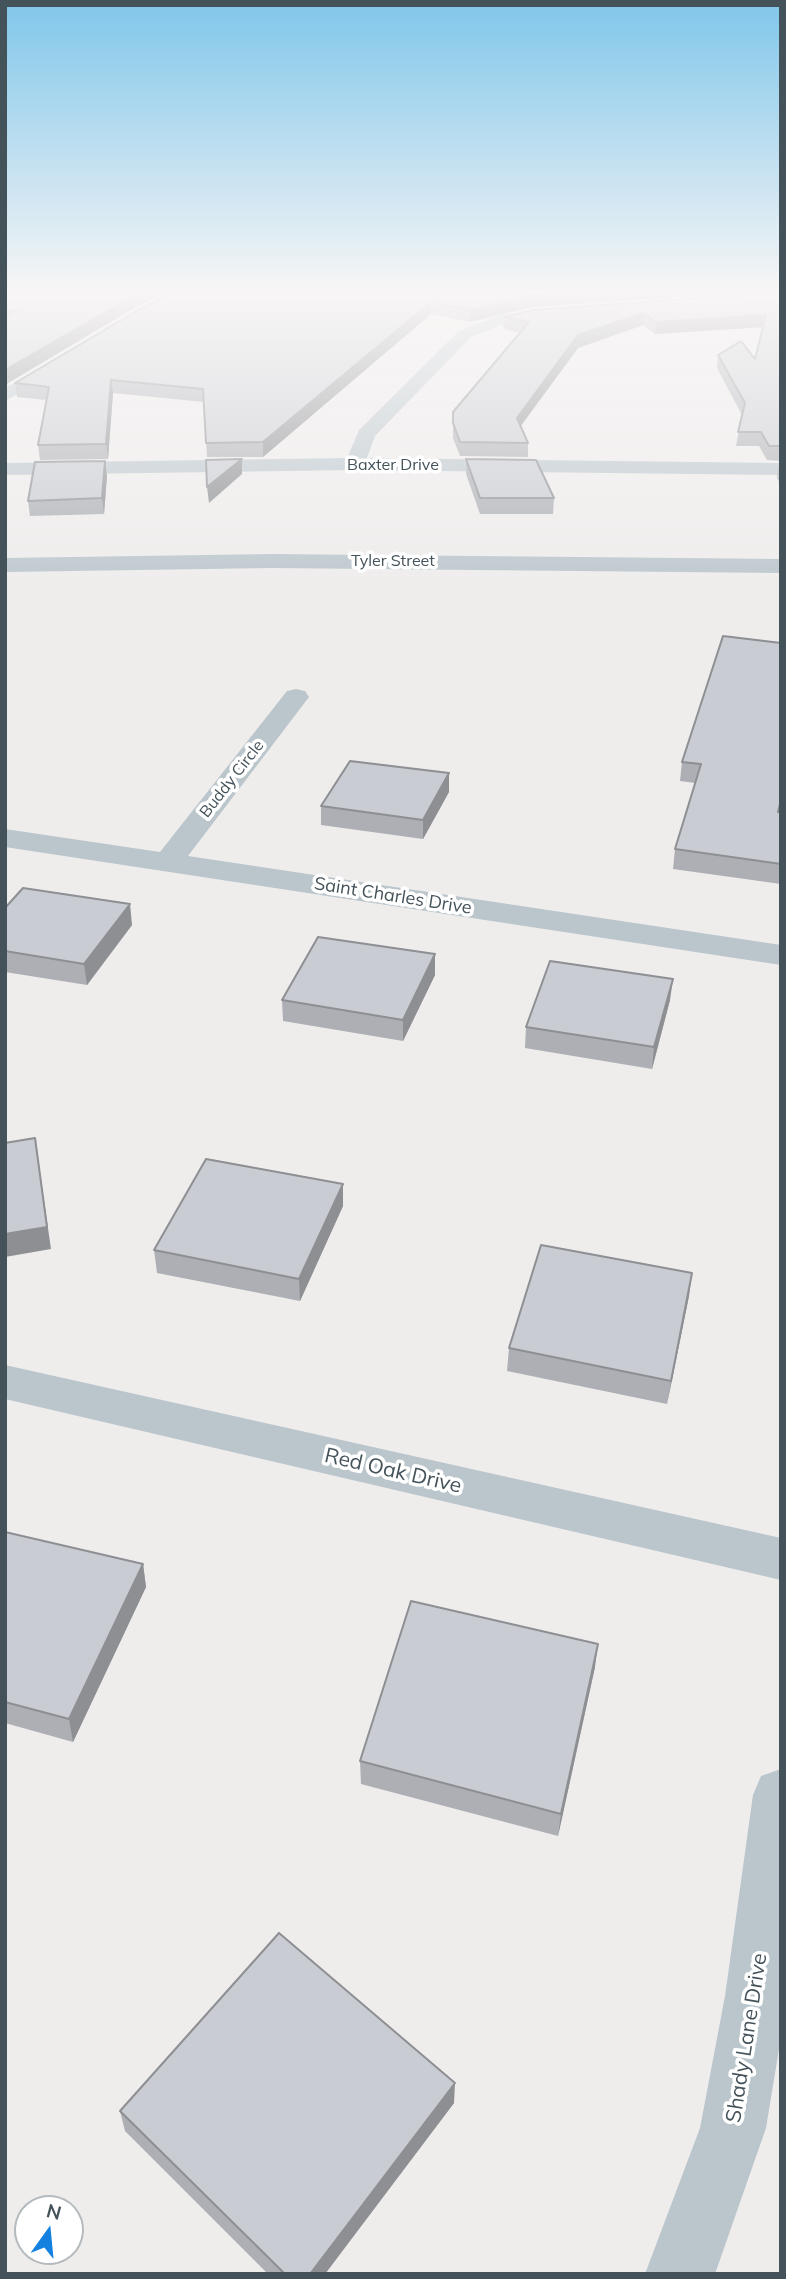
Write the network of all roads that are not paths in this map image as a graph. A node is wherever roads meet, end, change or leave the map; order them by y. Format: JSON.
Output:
{"nodes":[{"id":1,"x":404,"y":395,"type":"edge"},
{"id":2,"x":355,"y":464,"type":"junction"},
{"id":3,"x":5,"y":469,"type":"edge"},
{"id":4,"x":781,"y":469,"type":"edge"},
{"id":5,"x":5,"y":565,"type":"edge"},
{"id":6,"x":781,"y":566,"type":"edge"},
{"id":7,"x":296,"y":697,"type":"dead end"},
{"id":8,"x":5,"y":838,"type":"edge"},
{"id":9,"x":168,"y":862,"type":"junction"},
{"id":10,"x":781,"y":955,"type":"edge"},
{"id":11,"x":5,"y":1382,"type":"edge"},
{"id":12,"x":781,"y":1559,"type":"edge"},
{"id":13,"x":781,"y":1795,"type":"edge"},
{"id":14,"x":680,"y":2274,"type":"edge"}],
"edges":[{"from":1,"to":2,"type":"street"},
{"from":2,"to":3,"type":"street","name":"Baxter Drive"},
{"from":2,"to":4,"type":"street","name":"Baxter Drive"},
{"from":5,"to":6,"type":"street","name":"Tyler Street"},
{"from":7,"to":9,"type":"street","name":"Buddy Circle"},
{"from":8,"to":9,"type":"street","name":"Saint Charles Drive"},
{"from":9,"to":10,"type":"street","name":"Saint Charles Drive"},
{"from":11,"to":12,"type":"street","name":"Red Oak Drive"},
{"from":13,"to":14,"type":"street","name":"Shady Lane Drive"}]}
